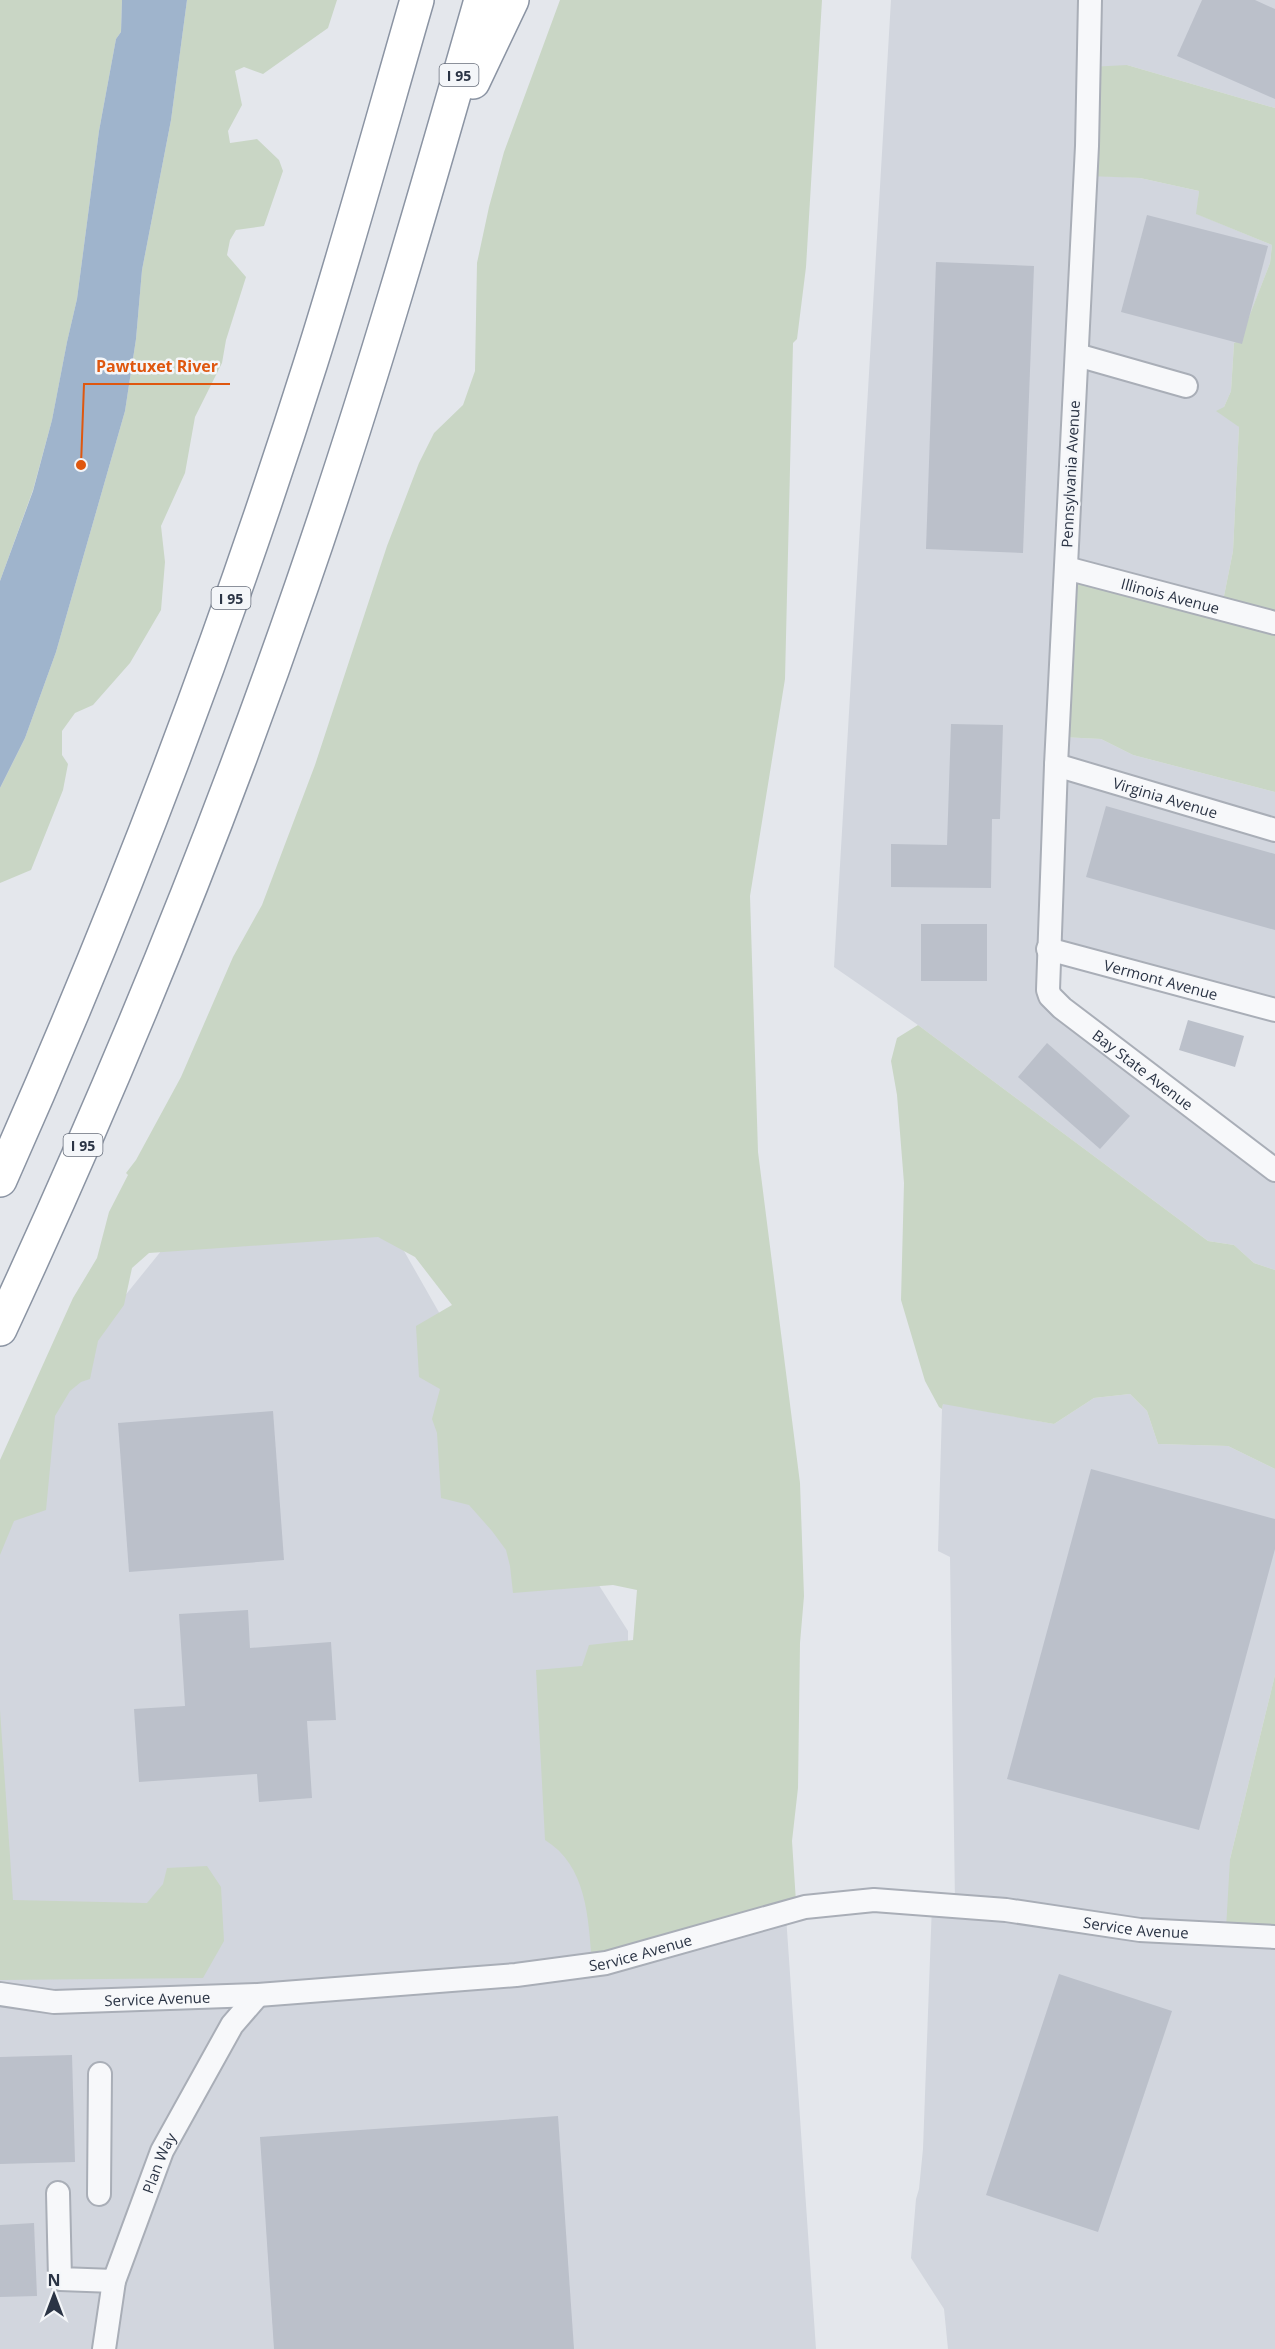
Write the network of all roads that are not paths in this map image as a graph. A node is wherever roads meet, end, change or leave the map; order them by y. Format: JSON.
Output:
{"nodes":[{"id":1,"x":417,"y":0,"type":"edge"},
{"id":2,"x":481,"y":0,"type":"edge"},
{"id":3,"x":512,"y":0,"type":"edge"},
{"id":4,"x":1090,"y":0,"type":"edge"},
{"id":5,"x":438,"y":151,"type":"junction"},
{"id":6,"x":1077,"y":355,"type":"junction"},
{"id":7,"x":1185,"y":386,"type":"dead end"},
{"id":8,"x":1066,"y":567,"type":"junction"},
{"id":9,"x":1275,"y":623,"type":"edge"},
{"id":10,"x":1056,"y":765,"type":"junction"},
{"id":11,"x":1275,"y":830,"type":"edge"},
{"id":12,"x":1048,"y":948,"type":"junction"},
{"id":13,"x":1275,"y":1010,"type":"edge"},
{"id":14,"x":1275,"y":1170,"type":"edge"},
{"id":15,"x":0,"y":1180,"type":"edge"},
{"id":16,"x":0,"y":1329,"type":"edge"},
{"id":17,"x":1275,"y":1937,"type":"edge"},
{"id":18,"x":0,"y":1994,"type":"edge"},
{"id":19,"x":258,"y":1995,"type":"junction"},
{"id":20,"x":100,"y":2074,"type":"dead end"},
{"id":21,"x":58,"y":2193,"type":"dead end"},
{"id":22,"x":99,"y":2194,"type":"dead end"},
{"id":23,"x":114,"y":2281,"type":"junction"},
{"id":24,"x":104,"y":2349,"type":"edge"}],
"edges":[{"from":1,"to":15,"type":"highway","number":"I 95"},
{"from":2,"to":5,"type":"highway","number":"I 95"},
{"from":3,"to":5,"type":"highway"},
{"from":4,"to":6,"type":"street","name":"Pennsylvania Avenue"},
{"from":5,"to":16,"type":"highway","number":"I 95"},
{"from":6,"to":7,"type":"street"},
{"from":6,"to":8,"type":"street","name":"Pennsylvania Avenue"},
{"from":8,"to":9,"type":"street","name":"Illinois Avenue"},
{"from":8,"to":10,"type":"street","name":"Pennsylvania Avenue"},
{"from":10,"to":11,"type":"street","name":"Virginia Avenue"},
{"from":10,"to":12,"type":"street","name":"Pennsylvania Avenue"},
{"from":12,"to":13,"type":"street","name":"Vermont Avenue"},
{"from":12,"to":14,"type":"street","name":"Bay State Avenue"},
{"from":17,"to":19,"type":"street","name":"Service Avenue"},
{"from":18,"to":19,"type":"street","name":"Service Avenue"},
{"from":19,"to":23,"type":"street","name":"Plan Way"},
{"from":20,"to":22,"type":"street"},
{"from":21,"to":23,"type":"street"},
{"from":23,"to":24,"type":"street","name":"Plan Way"}]}
